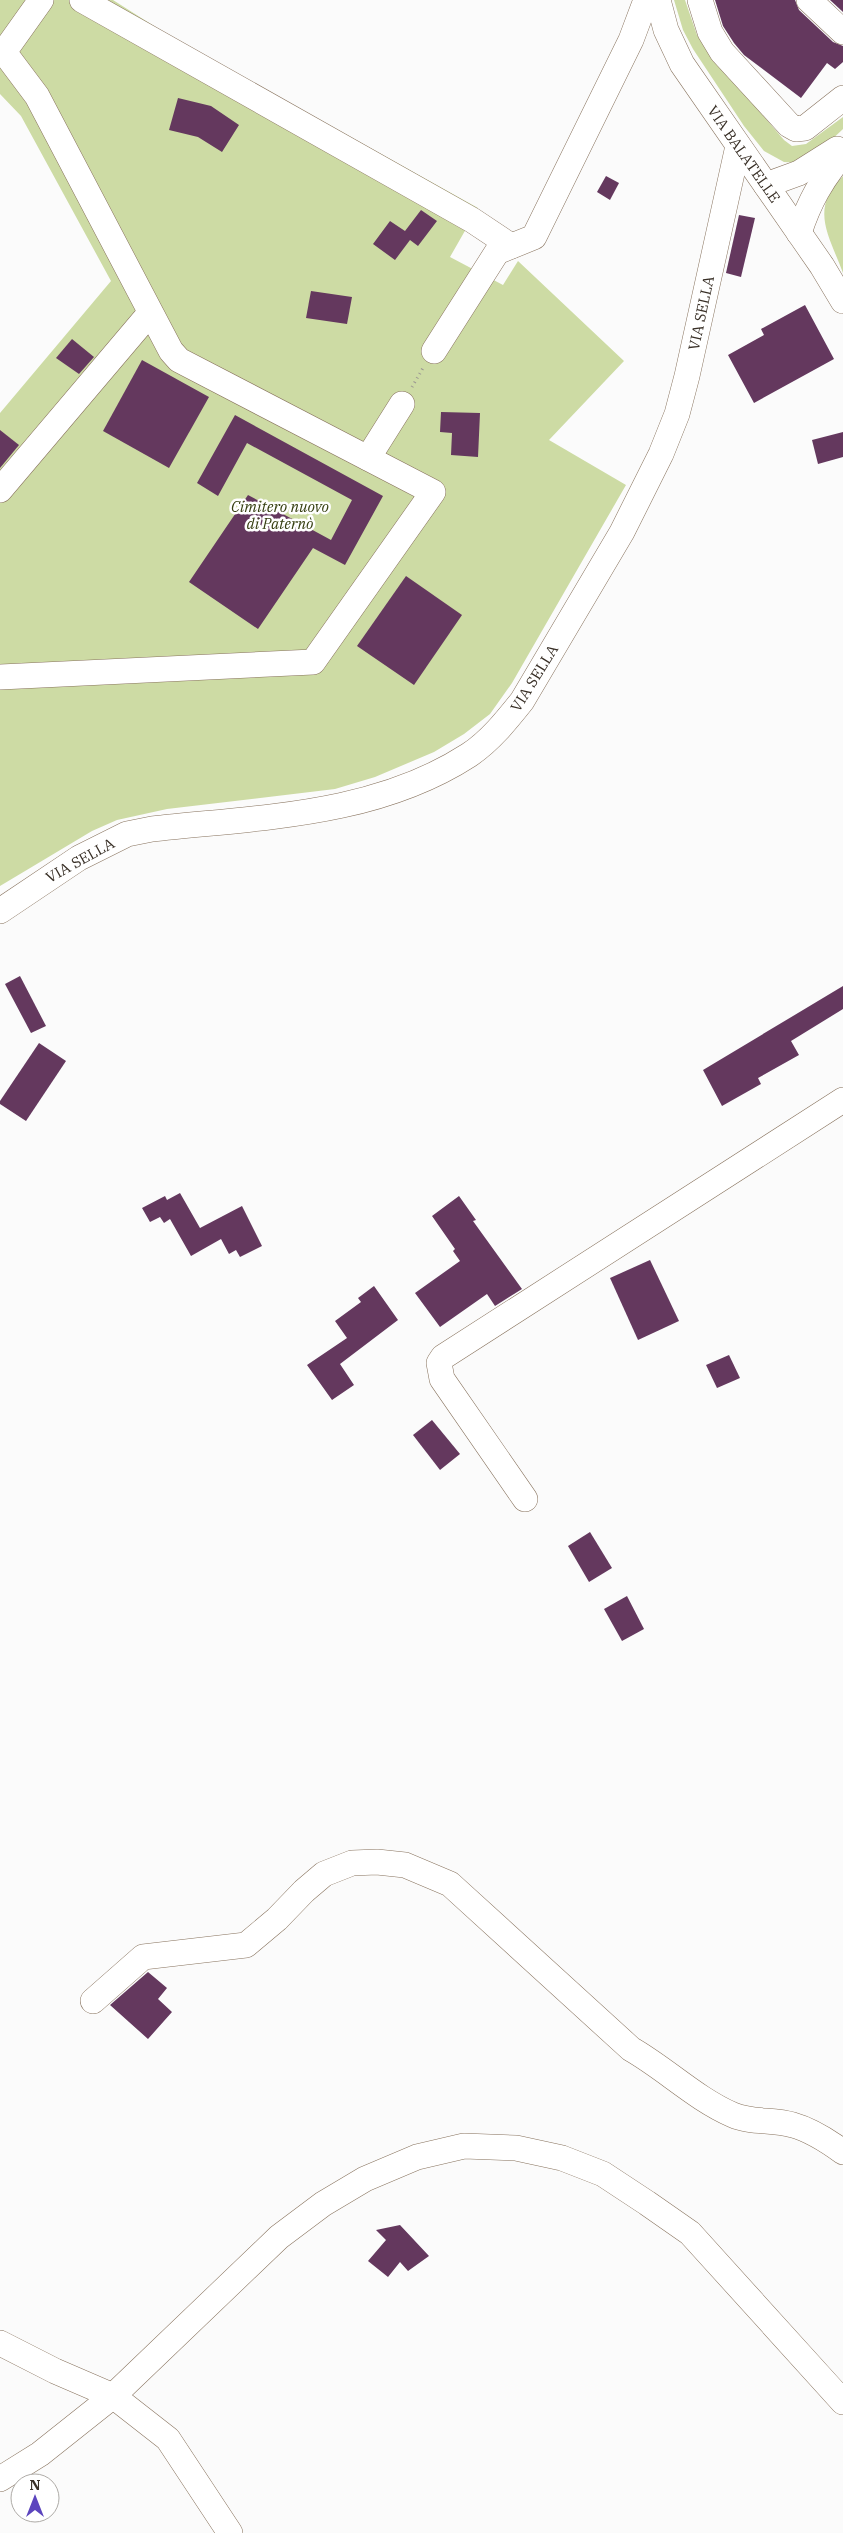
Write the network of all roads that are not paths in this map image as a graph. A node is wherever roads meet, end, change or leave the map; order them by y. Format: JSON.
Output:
{"nodes":[{"id":1,"x":41,"y":0,"type":"edge"},
{"id":2,"x":82,"y":0,"type":"edge"},
{"id":3,"x":646,"y":0,"type":"edge"},
{"id":4,"x":658,"y":0,"type":"edge"},
{"id":5,"x":700,"y":0,"type":"edge"},
{"id":6,"x":810,"y":0,"type":"edge"},
{"id":7,"x":843,"y":32,"type":"edge"},
{"id":8,"x":843,"y":98,"type":"edge"},
{"id":9,"x":843,"y":144,"type":"edge"},
{"id":10,"x":738,"y":146,"type":"junction"},
{"id":11,"x":843,"y":154,"type":"edge"},
{"id":12,"x":766,"y":185,"type":"junction"},
{"id":13,"x":799,"y":233,"type":"junction"},
{"id":14,"x":511,"y":246,"type":"junction"},
{"id":15,"x":843,"y":301,"type":"edge"},
{"id":16,"x":150,"y":313,"type":"junction"},
{"id":17,"x":434,"y":351,"type":"road end"},
{"id":18,"x":402,"y":404,"type":"road end"},
{"id":19,"x":368,"y":458,"type":"junction"},
{"id":20,"x":0,"y":490,"type":"edge"},
{"id":21,"x":0,"y":677,"type":"edge"},
{"id":22,"x":0,"y":911,"type":"edge"},
{"id":23,"x":843,"y":1100,"type":"edge"},
{"id":24,"x":524,"y":1499,"type":"dead end"},
{"id":25,"x":93,"y":2001,"type":"dead end"},
{"id":26,"x":843,"y":2152,"type":"edge"},
{"id":27,"x":0,"y":2343,"type":"edge"},
{"id":28,"x":113,"y":2396,"type":"junction"},
{"id":29,"x":843,"y":2402,"type":"edge"},
{"id":30,"x":0,"y":2479,"type":"edge"},
{"id":31,"x":230,"y":2533,"type":"edge"}],
"edges":[{"from":1,"to":16,"type":"street"},
{"from":2,"to":14,"type":"street"},
{"from":3,"to":14,"type":"street"},
{"from":4,"to":10,"type":"street","name":"VIA BALATELLE"},
{"from":5,"to":8,"type":"street"},
{"from":6,"to":7,"type":"street"},
{"from":9,"to":12,"type":"street"},
{"from":10,"to":12,"type":"street","name":"VIA BALATELLE"},
{"from":10,"to":22,"type":"street","name":"VIA SELLA"},
{"from":11,"to":13,"type":"street"},
{"from":12,"to":13,"type":"street","name":"VIA BALATELLE"},
{"from":13,"to":15,"type":"street","name":"VIA BALATELLE"},
{"from":14,"to":17,"type":"street"},
{"from":16,"to":19,"type":"street"},
{"from":16,"to":20,"type":"street"},
{"from":18,"to":19,"type":"street"},
{"from":19,"to":21,"type":"street"},
{"from":23,"to":24,"type":"street"},
{"from":25,"to":26,"type":"street"},
{"from":27,"to":28,"type":"street"},
{"from":28,"to":29,"type":"street"},
{"from":28,"to":30,"type":"street"},
{"from":28,"to":31,"type":"street"}]}
